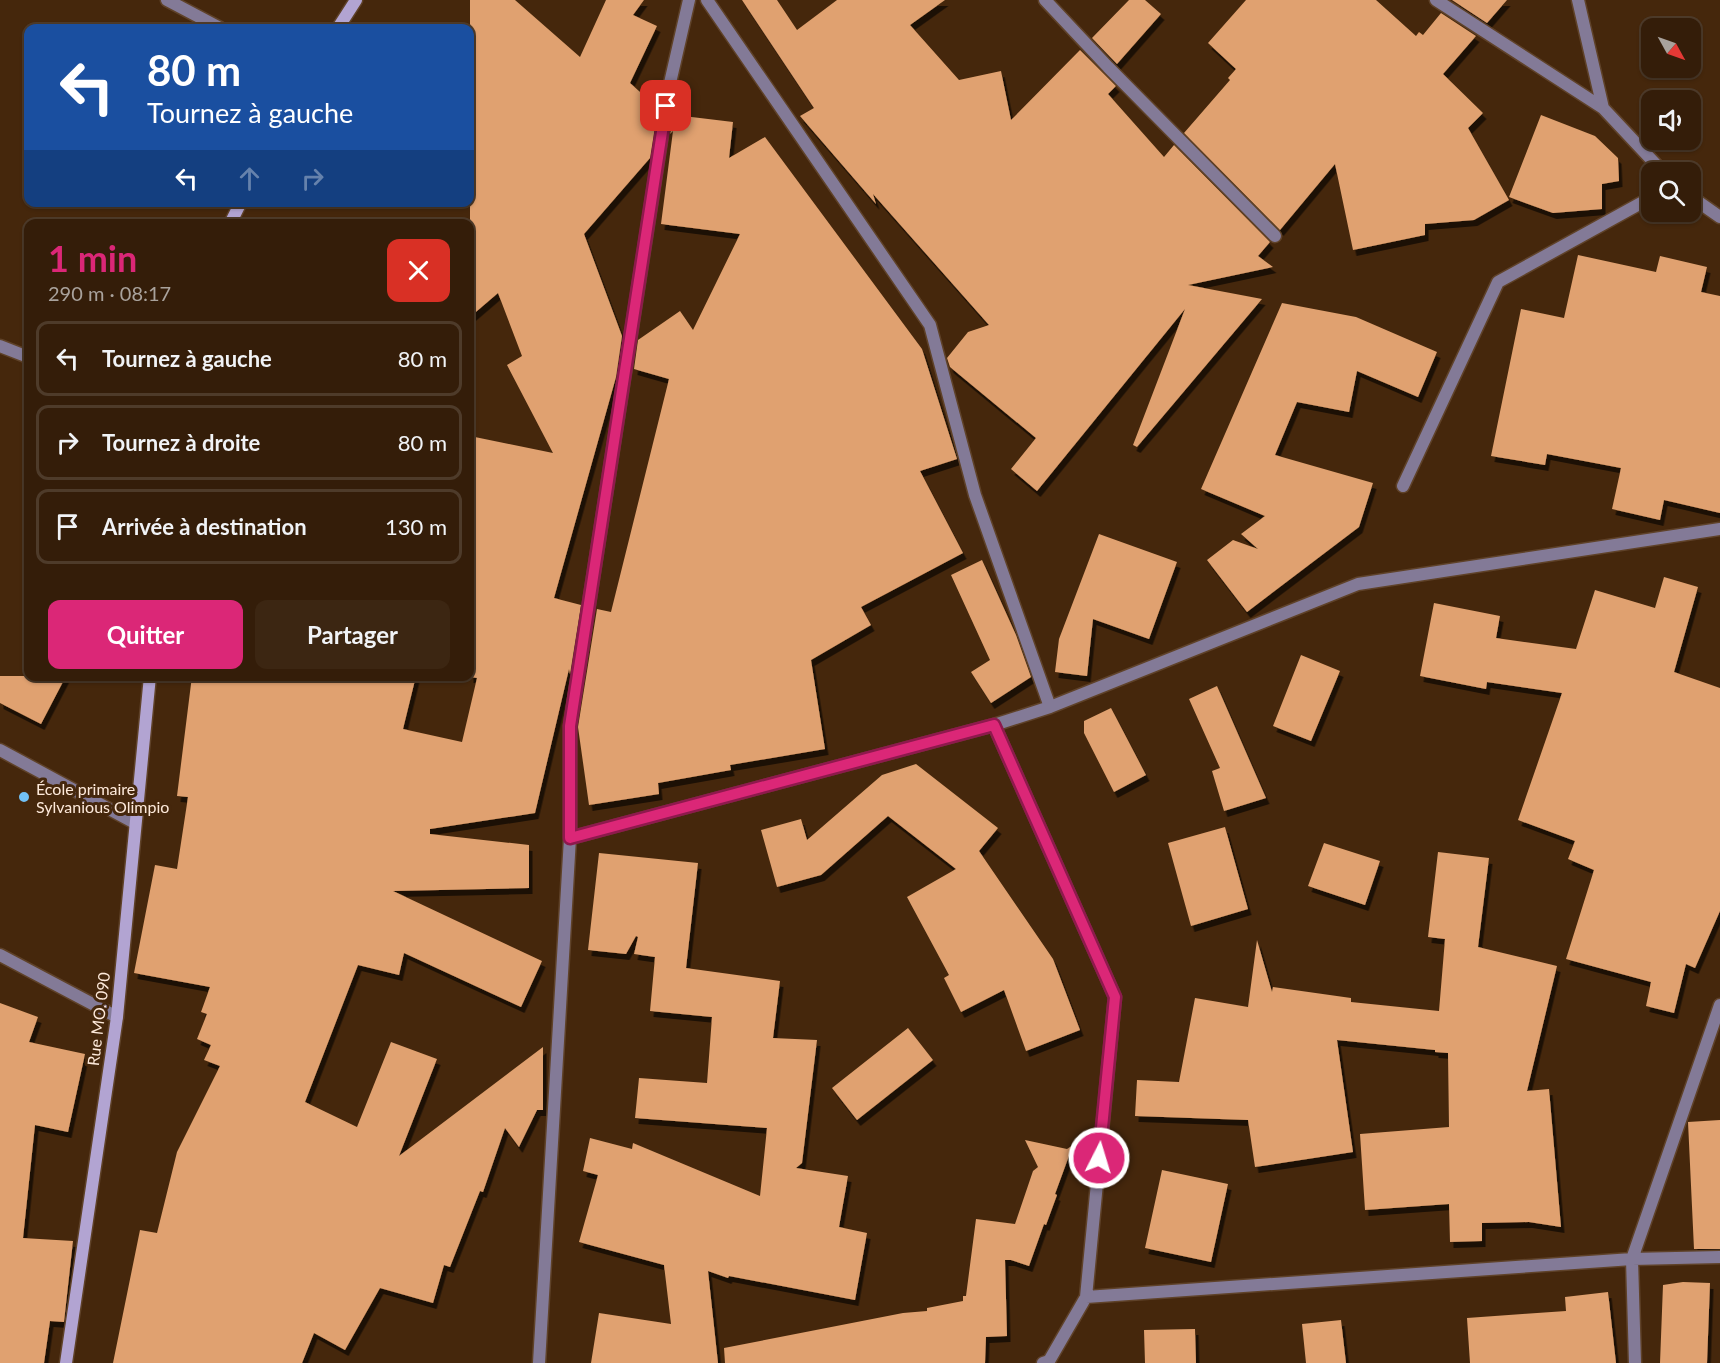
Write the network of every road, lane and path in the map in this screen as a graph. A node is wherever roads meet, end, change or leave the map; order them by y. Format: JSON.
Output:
{"nodes":[{"id":1,"x":167,"y":0,"type":"edge"},
{"id":2,"x":356,"y":0,"type":"edge"},
{"id":3,"x":690,"y":0,"type":"edge"},
{"id":4,"x":706,"y":0,"type":"edge"},
{"id":5,"x":1045,"y":0,"type":"edge"},
{"id":6,"x":1436,"y":0,"type":"edge"},
{"id":7,"x":1578,"y":0,"type":"edge"},
{"id":8,"x":212,"y":24,"type":"edge"},
{"id":9,"x":341,"y":24,"type":"edge"},
{"id":10,"x":1603,"y":108,"type":"junction"},
{"id":11,"x":1654,"y":162,"type":"edge"},
{"id":12,"x":1641,"y":203,"type":"edge"},
{"id":13,"x":1701,"y":204,"type":"edge"},
{"id":14,"x":1720,"y":217,"type":"edge"},
{"id":15,"x":1275,"y":236,"type":"dead end"},
{"id":16,"x":0,"y":346,"type":"edge"},
{"id":17,"x":24,"y":355,"type":"edge"},
{"id":18,"x":1403,"y":486,"type":"dead end"},
{"id":19,"x":1720,"y":529,"type":"edge"},
{"id":20,"x":149,"y":681,"type":"edge"},
{"id":21,"x":1050,"y":707,"type":"junction"},
{"id":22,"x":994,"y":725,"type":"junction"},
{"id":23,"x":0,"y":750,"type":"edge"},
{"id":24,"x":135,"y":823,"type":"junction"},
{"id":25,"x":570,"y":838,"type":"junction"},
{"id":26,"x":0,"y":955,"type":"edge"},
{"id":27,"x":1720,"y":1005,"type":"edge"},
{"id":28,"x":117,"y":1017,"type":"junction"},
{"id":29,"x":1720,"y":1257,"type":"edge"},
{"id":30,"x":1632,"y":1260,"type":"junction"},
{"id":31,"x":1086,"y":1297,"type":"junction"},
{"id":32,"x":1047,"y":1362,"type":"edge"},
{"id":33,"x":66,"y":1363,"type":"edge"},
{"id":34,"x":539,"y":1363,"type":"edge"},
{"id":35,"x":1635,"y":1363,"type":"edge"}],
"edges":[{"from":1,"to":8,"type":"street"},
{"from":2,"to":9,"type":"street"},
{"from":3,"to":25,"type":"street"},
{"from":4,"to":21,"type":"street"},
{"from":5,"to":15,"type":"street"},
{"from":6,"to":10,"type":"street"},
{"from":7,"to":10,"type":"street"},
{"from":10,"to":11,"type":"street"},
{"from":12,"to":18,"type":"street"},
{"from":13,"to":14,"type":"street"},
{"from":16,"to":17,"type":"street"},
{"from":19,"to":21,"type":"street"},
{"from":20,"to":24,"type":"street","name":"Rue MO. 090"},
{"from":21,"to":22,"type":"street"},
{"from":22,"to":25,"type":"street"},
{"from":22,"to":31,"type":"street"},
{"from":23,"to":24,"type":"street"},
{"from":24,"to":28,"type":"street","name":"Rue MO. 090"},
{"from":25,"to":34,"type":"street"},
{"from":26,"to":28,"type":"street"},
{"from":27,"to":30,"type":"street"},
{"from":28,"to":33,"type":"street","name":"Rue MO. 090"},
{"from":29,"to":30,"type":"street"},
{"from":30,"to":31,"type":"street"},
{"from":30,"to":35,"type":"street"},
{"from":31,"to":32,"type":"street"}]}
